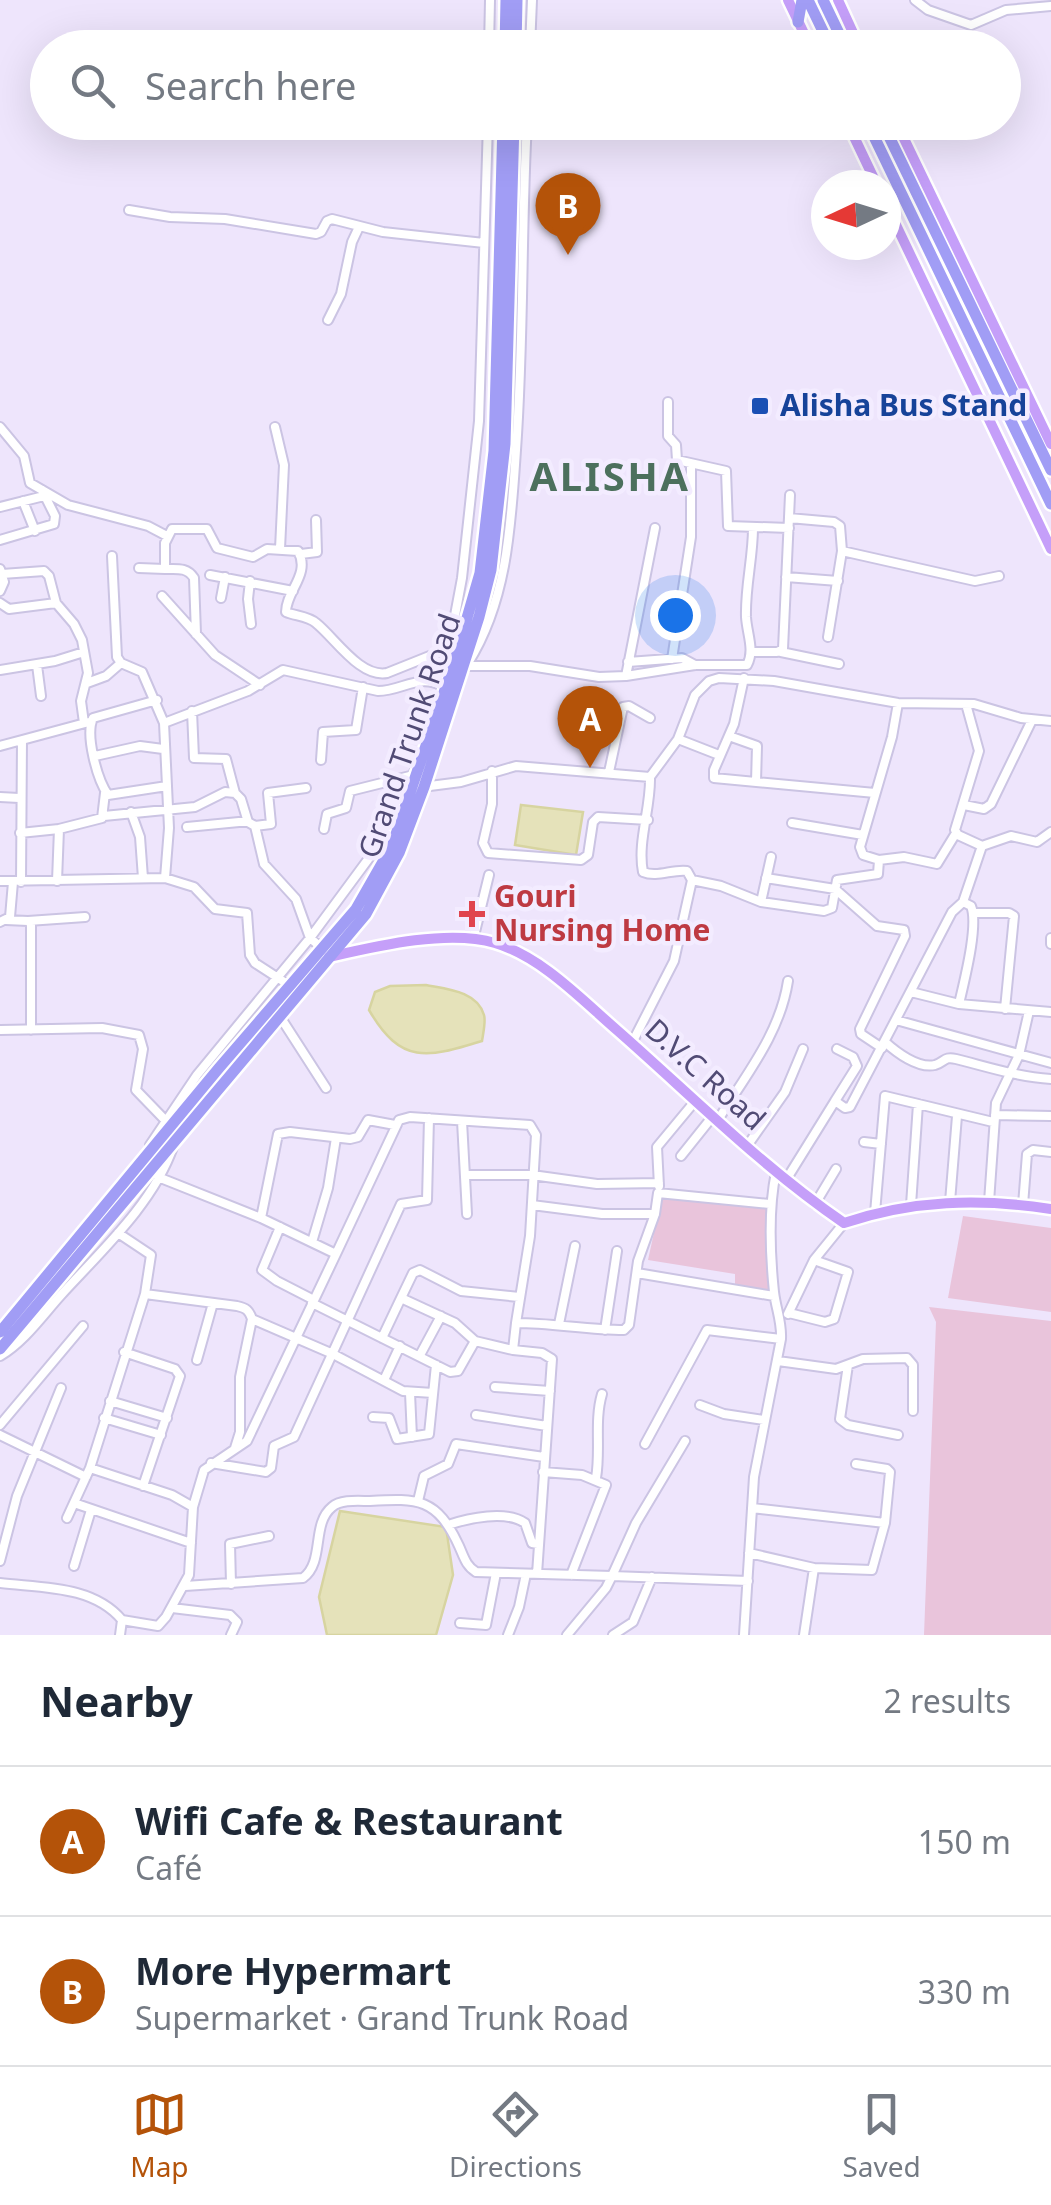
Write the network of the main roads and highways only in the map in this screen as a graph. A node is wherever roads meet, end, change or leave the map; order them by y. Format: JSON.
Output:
{"nodes":[{"id":1,"x":506,"y":0,"type":"edge"},
{"id":2,"x":517,"y":0,"type":"edge"},
{"id":3,"x":788,"y":0,"type":"edge"},
{"id":4,"x":805,"y":0,"type":"edge"},
{"id":5,"x":823,"y":0,"type":"edge"},
{"id":6,"x":838,"y":0,"type":"edge"},
{"id":7,"x":798,"y":22,"type":"junction"},
{"id":8,"x":505,"y":30,"type":"edge"},
{"id":9,"x":516,"y":30,"type":"edge"},
{"id":10,"x":802,"y":30,"type":"edge"},
{"id":11,"x":821,"y":30,"type":"edge"},
{"id":12,"x":837,"y":30,"type":"edge"},
{"id":13,"x":852,"y":30,"type":"edge"},
{"id":14,"x":503,"y":140,"type":"edge"},
{"id":15,"x":513,"y":140,"type":"edge"},
{"id":16,"x":856,"y":140,"type":"edge"},
{"id":17,"x":876,"y":140,"type":"edge"},
{"id":18,"x":891,"y":140,"type":"edge"},
{"id":19,"x":905,"y":140,"type":"edge"},
{"id":20,"x":870,"y":170,"type":"edge"},
{"id":21,"x":901,"y":235,"type":"edge"},
{"id":22,"x":1051,"y":444,"type":"edge"},
{"id":23,"x":1051,"y":470,"type":"edge"},
{"id":24,"x":1051,"y":504,"type":"edge"},
{"id":25,"x":1051,"y":549,"type":"edge"},
{"id":26,"x":416,"y":783,"type":"junction"},
{"id":27,"x":326,"y":953,"type":"junction"},
{"id":28,"x":295,"y":989,"type":"junction"},
{"id":29,"x":1051,"y":1208,"type":"edge"},
{"id":30,"x":1,"y":1328,"type":"edge"},
{"id":31,"x":0,"y":1352,"type":"edge"}],
"edges":[{"from":1,"to":8,"type":"highway"},
{"from":2,"to":9,"type":"highway"},
{"from":3,"to":7,"type":"main road"},
{"from":4,"to":7,"type":"highway"},
{"from":4,"to":11,"type":"highway"},
{"from":5,"to":12,"type":"highway"},
{"from":6,"to":13,"type":"main road"},
{"from":7,"to":10,"type":"main road"},
{"from":14,"to":26,"type":"highway","name":"Grand Trunk Road"},
{"from":15,"to":26,"type":"highway","name":"Grand Trunk Road"},
{"from":16,"to":20,"type":"main road"},
{"from":17,"to":24,"type":"highway"},
{"from":18,"to":23,"type":"highway"},
{"from":19,"to":22,"type":"main road"},
{"from":21,"to":25,"type":"main road"},
{"from":26,"to":27,"type":"highway","name":"Grand Trunk Road"},
{"from":27,"to":28,"type":"highway","name":"Grand Trunk Road"},
{"from":27,"to":29,"type":"main road","name":"D.V.C Road"},
{"from":28,"to":30,"type":"highway","name":"Grand Trunk Road"},
{"from":28,"to":31,"type":"highway","name":"Grand Trunk Road"}]}
